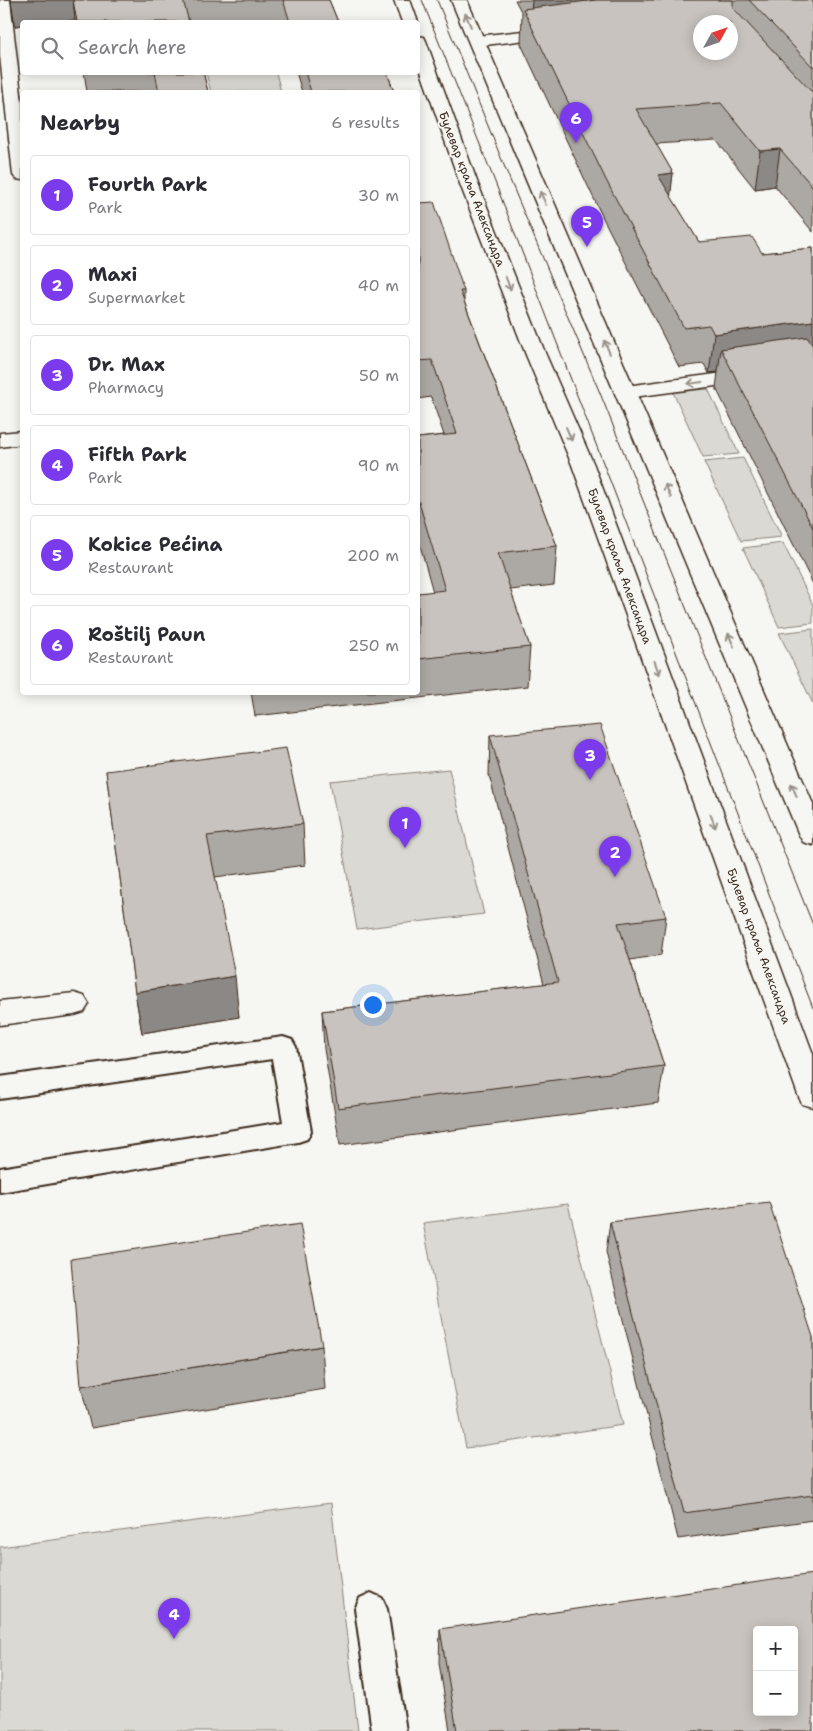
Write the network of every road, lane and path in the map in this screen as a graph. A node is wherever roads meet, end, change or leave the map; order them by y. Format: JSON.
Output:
{"nodes":[{"id":1,"x":2,"y":0,"type":"edge"},
{"id":2,"x":402,"y":0,"type":"edge"},
{"id":3,"x":459,"y":0,"type":"edge"},
{"id":4,"x":409,"y":20,"type":"edge"},
{"id":5,"x":572,"y":30,"type":"edge"},
{"id":6,"x":476,"y":41,"type":"junction"},
{"id":7,"x":420,"y":47,"type":"edge"},
{"id":8,"x":9,"y":126,"type":"edge"},
{"id":9,"x":20,"y":161,"type":"edge"},
{"id":10,"x":811,"y":371,"type":"edge"},
{"id":11,"x":626,"y":392,"type":"junction"},
{"id":12,"x":20,"y":438,"type":"edge"},
{"id":13,"x":0,"y":440,"type":"edge"},
{"id":14,"x":813,"y":835,"type":"edge"},
{"id":15,"x":74,"y":1004,"type":"dead end"},
{"id":16,"x":0,"y":1013,"type":"edge"},
{"id":17,"x":0,"y":1088,"type":"edge"},
{"id":18,"x":813,"y":1095,"type":"edge"},
{"id":19,"x":0,"y":1180,"type":"edge"},
{"id":20,"x":372,"y":1609,"type":"dead end"},
{"id":21,"x":389,"y":1731,"type":"edge"}],
"edges":[{"from":1,"to":8,"type":"main road"},
{"from":2,"to":4,"type":"main road"},
{"from":6,"to":3,"type":"main road","one_way":true},
{"from":5,"to":6,"type":"main road"},
{"from":11,"to":6,"type":"main road","one_way":true},
{"from":7,"to":18,"type":"main road","name":"Булевар краља Александра","one_way":true},
{"from":8,"to":9,"type":"main road"},
{"from":10,"to":11,"type":"main road","one_way":true},
{"from":14,"to":11,"type":"main road","one_way":true},
{"from":12,"to":13,"type":"main road"},
{"from":15,"to":16,"type":"main road"},
{"from":17,"to":19,"type":"lane"},
{"from":20,"to":21,"type":"lane"}]}
